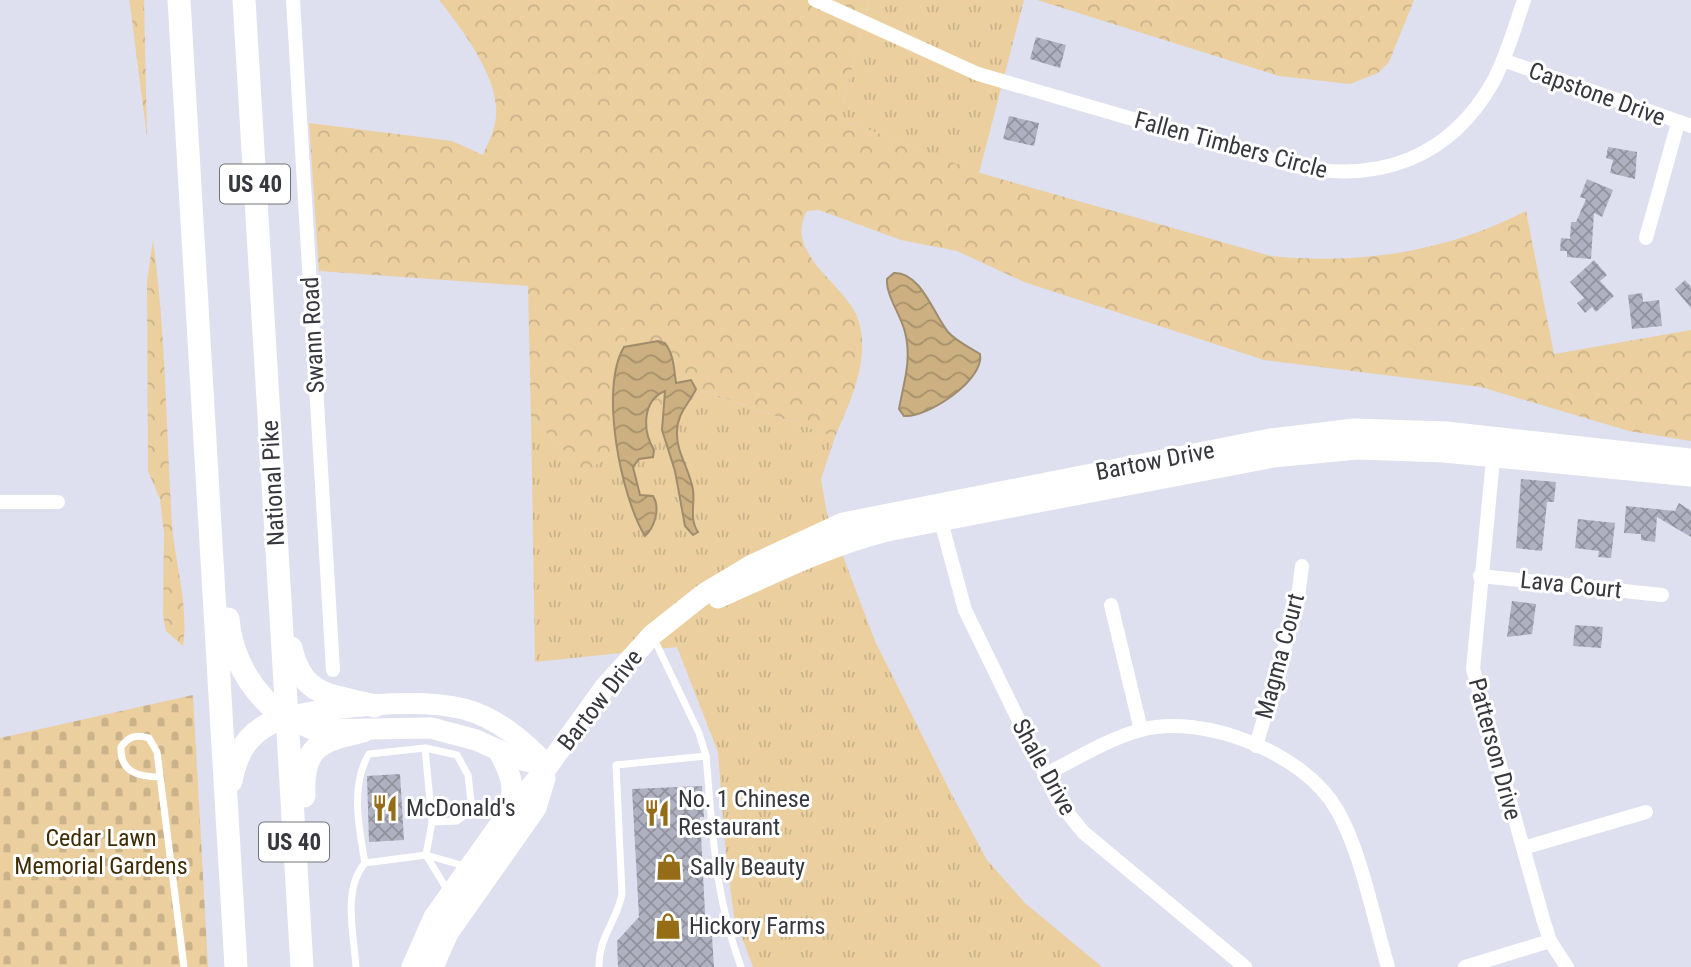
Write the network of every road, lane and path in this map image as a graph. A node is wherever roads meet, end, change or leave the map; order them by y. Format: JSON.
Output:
{"nodes":[{"id":1,"x":178,"y":0,"type":"edge"},
{"id":2,"x":244,"y":0,"type":"edge"},
{"id":3,"x":293,"y":0,"type":"edge"},
{"id":4,"x":815,"y":0,"type":"edge"},
{"id":5,"x":1524,"y":0,"type":"edge"},
{"id":6,"x":1503,"y":60,"type":"junction"},
{"id":7,"x":1685,"y":125,"type":"edge"},
{"id":8,"x":1646,"y":238,"type":"dead end"},
{"id":9,"x":206,"y":437,"type":"junction"},
{"id":10,"x":1494,"y":448,"type":"junction"},
{"id":11,"x":1691,"y":459,"type":"edge"},
{"id":12,"x":1691,"y":476,"type":"edge"},
{"id":13,"x":0,"y":502,"type":"edge"},
{"id":14,"x":58,"y":502,"type":"dead end"},
{"id":15,"x":939,"y":511,"type":"junction"},
{"id":16,"x":1302,"y":566,"type":"dead end"},
{"id":17,"x":1480,"y":576,"type":"junction"},
{"id":18,"x":1662,"y":595,"type":"dead end"},
{"id":19,"x":280,"y":600,"type":"junction"},
{"id":20,"x":1111,"y":605,"type":"dead end"},
{"id":21,"x":652,"y":635,"type":"junction"},
{"id":22,"x":333,"y":670,"type":"dead end"},
{"id":23,"x":375,"y":706,"type":"junction"},
{"id":24,"x":286,"y":717,"type":"junction"},
{"id":25,"x":1141,"y":730,"type":"junction"},
{"id":26,"x":363,"y":731,"type":"junction"},
{"id":27,"x":1256,"y":746,"type":"junction"},
{"id":28,"x":425,"y":748,"type":"junction"},
{"id":29,"x":498,"y":750,"type":"junction"},
{"id":30,"x":706,"y":756,"type":"junction"},
{"id":31,"x":548,"y":766,"type":"junction"},
{"id":32,"x":1044,"y":775,"type":"junction"},
{"id":33,"x":160,"y":777,"type":"junction"},
{"id":34,"x":226,"y":811,"type":"junction"},
{"id":35,"x":1646,"y":812,"type":"dead end"},
{"id":36,"x":503,"y":821,"type":"junction"},
{"id":37,"x":432,"y":822,"type":"junction"},
{"id":38,"x":1523,"y":848,"type":"junction"},
{"id":39,"x":426,"y":855,"type":"junction"},
{"id":40,"x":365,"y":863,"type":"junction"},
{"id":41,"x":470,"y":867,"type":"junction"},
{"id":42,"x":450,"y":895,"type":"junction"},
{"id":43,"x":1550,"y":941,"type":"junction"},
{"id":44,"x":184,"y":967,"type":"edge"},
{"id":45,"x":236,"y":967,"type":"edge"},
{"id":46,"x":302,"y":967,"type":"edge"},
{"id":47,"x":313,"y":967,"type":"edge"},
{"id":48,"x":356,"y":967,"type":"edge"},
{"id":49,"x":412,"y":967,"type":"edge"},
{"id":50,"x":433,"y":967,"type":"edge"},
{"id":51,"x":599,"y":967,"type":"edge"},
{"id":52,"x":741,"y":967,"type":"edge"},
{"id":53,"x":1245,"y":967,"type":"edge"},
{"id":54,"x":1388,"y":967,"type":"edge"},
{"id":55,"x":1465,"y":967,"type":"edge"},
{"id":56,"x":1567,"y":967,"type":"edge"}],
"edges":[{"from":1,"to":9,"type":"main road","number":"US 40"},
{"from":2,"to":19,"type":"main road","name":"National Pike","number":"US 40"},
{"from":3,"to":22,"type":"street","name":"Swann Road"},
{"from":4,"to":6,"type":"street","name":"Fallen Timbers Circle"},
{"from":5,"to":6,"type":"street","name":"Fallen Timbers Circle"},
{"from":6,"to":7,"type":"street","name":"Capstone Drive"},
{"from":7,"to":8,"type":"street"},
{"from":9,"to":24,"type":"main road"},
{"from":9,"to":34,"type":"main road","number":"US 40"},
{"from":10,"to":11,"type":"street","name":"Bartow Drive"},
{"from":10,"to":12,"type":"street","name":"Bartow Drive"},
{"from":10,"to":15,"type":"street","name":"Bartow Drive"},
{"from":10,"to":17,"type":"street","name":"Patterson Drive"},
{"from":13,"to":14,"type":"street"},
{"from":15,"to":21,"type":"street","name":"Bartow Drive"},
{"from":15,"to":32,"type":"street","name":"Shale Drive"},
{"from":16,"to":27,"type":"street","name":"Magma Court"},
{"from":17,"to":18,"type":"street","name":"Lava Court"},
{"from":17,"to":38,"type":"street","name":"Patterson Drive"},
{"from":19,"to":23,"type":"main road"},
{"from":19,"to":24,"type":"main road","name":"National Pike","number":"US 40"},
{"from":20,"to":25,"type":"street"},
{"from":21,"to":30,"type":"lane"},
{"from":21,"to":31,"type":"street","name":"Bartow Drive"},
{"from":23,"to":24,"type":"street"},
{"from":23,"to":31,"type":"street"},
{"from":24,"to":26,"type":"street"},
{"from":24,"to":34,"type":"main road"},
{"from":24,"to":46,"type":"main road","name":"National Pike","number":"US 40"},
{"from":25,"to":27,"type":"street"},
{"from":25,"to":32,"type":"street"},
{"from":26,"to":29,"type":"street"},
{"from":26,"to":47,"type":"main road"},
{"from":27,"to":54,"type":"street"},
{"from":28,"to":37,"type":"lane"},
{"from":28,"to":37,"type":"lane"},
{"from":28,"to":40,"type":"lane"},
{"from":29,"to":31,"type":"street"},
{"from":29,"to":36,"type":"street"},
{"from":30,"to":51,"type":"lane"},
{"from":30,"to":52,"type":"lane"},
{"from":31,"to":36,"type":"street","name":"Bartow Drive"},
{"from":31,"to":50,"type":"street"},
{"from":32,"to":53,"type":"street","name":"Shale Drive"},
{"from":33,"to":33,"type":"lane"},
{"from":33,"to":44,"type":"lane"},
{"from":34,"to":45,"type":"main road","number":"US 40"},
{"from":35,"to":38,"type":"street"},
{"from":36,"to":41,"type":"street","name":"Bartow Drive"},
{"from":37,"to":39,"type":"lane"},
{"from":38,"to":43,"type":"street","name":"Patterson Drive"},
{"from":39,"to":40,"type":"lane"},
{"from":39,"to":41,"type":"lane"},
{"from":39,"to":42,"type":"lane"},
{"from":40,"to":48,"type":"lane"},
{"from":41,"to":42,"type":"street","name":"Bartow Drive"},
{"from":42,"to":49,"type":"street","name":"Bartow Drive"},
{"from":43,"to":55,"type":"street"},
{"from":43,"to":56,"type":"street","name":"Patterson Drive"}]}
